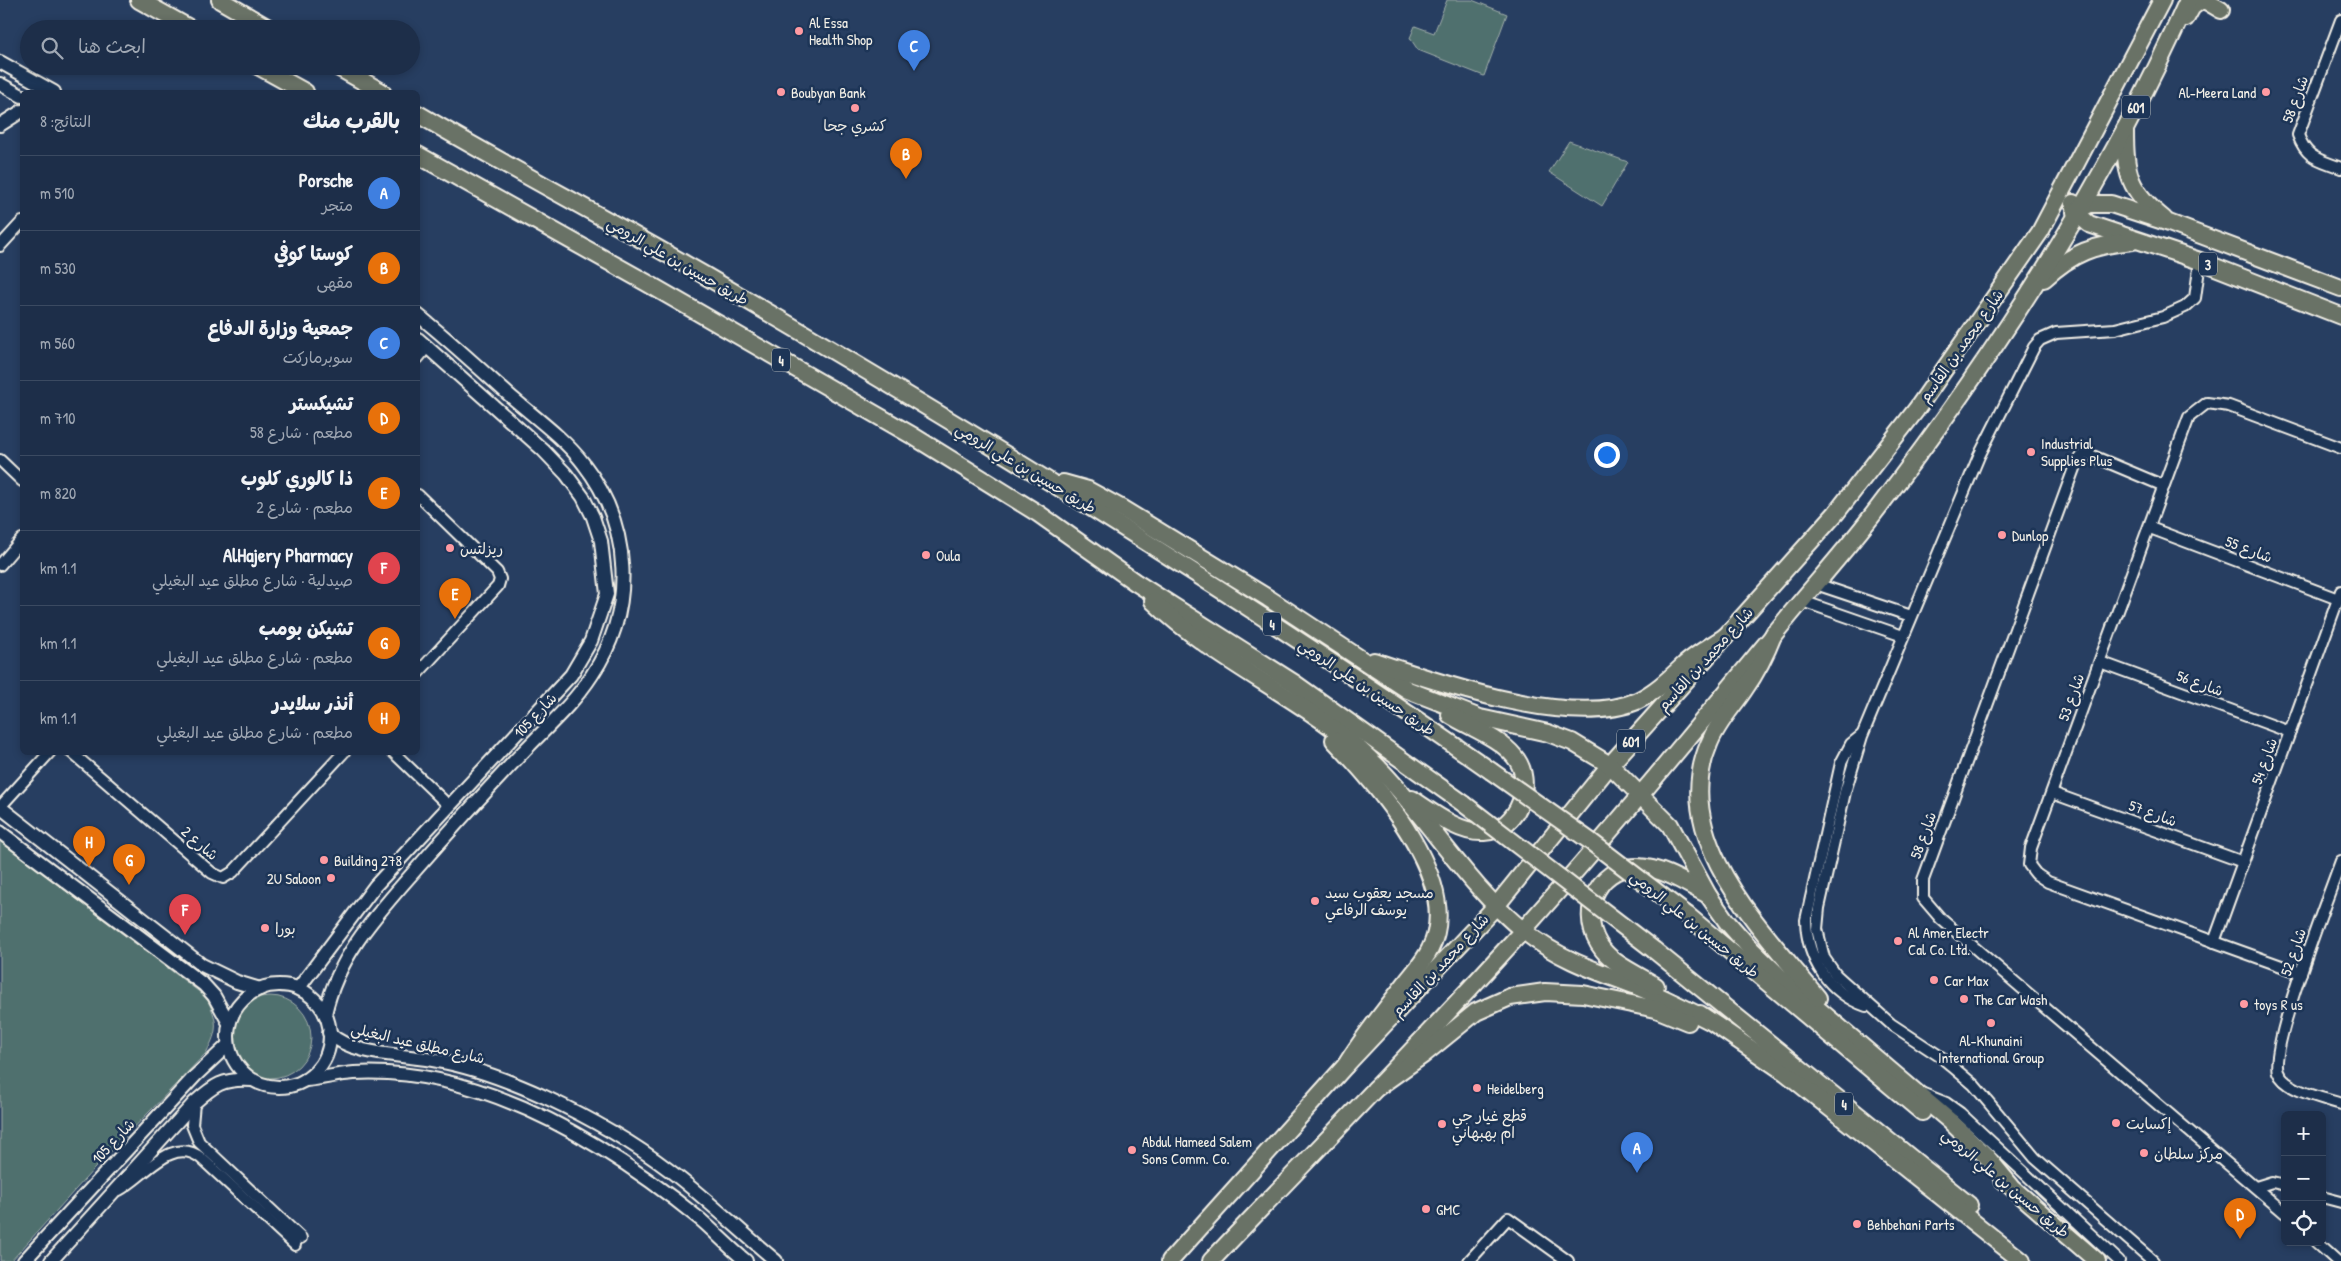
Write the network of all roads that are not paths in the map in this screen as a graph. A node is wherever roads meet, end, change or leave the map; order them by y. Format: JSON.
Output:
{"nodes":[{"id":1,"x":140,"y":0,"type":"edge"},
{"id":2,"x":220,"y":0,"type":"edge"},
{"id":3,"x":2162,"y":0,"type":"edge"},
{"id":4,"x":2188,"y":0,"type":"edge"},
{"id":5,"x":2221,"y":10,"type":"dead end"},
{"id":6,"x":175,"y":20,"type":"edge"},
{"id":7,"x":254,"y":20,"type":"edge"},
{"id":8,"x":2341,"y":20,"type":"edge"},
{"id":9,"x":2169,"y":42,"type":"junction"},
{"id":10,"x":0,"y":62,"type":"edge"},
{"id":11,"x":20,"y":73,"type":"edge"},
{"id":12,"x":23,"y":75,"type":"edge"},
{"id":13,"x":274,"y":75,"type":"edge"},
{"id":14,"x":352,"y":75,"type":"edge"},
{"id":15,"x":0,"y":84,"type":"edge"},
{"id":16,"x":50,"y":90,"type":"edge"},
{"id":17,"x":301,"y":90,"type":"edge"},
{"id":18,"x":378,"y":90,"type":"edge"},
{"id":19,"x":20,"y":95,"type":"edge"},
{"id":20,"x":20,"y":112,"type":"edge"},
{"id":21,"x":420,"y":115,"type":"edge"},
{"id":22,"x":0,"y":125,"type":"edge"},
{"id":23,"x":2125,"y":128,"type":"junction"},
{"id":24,"x":420,"y":156,"type":"edge"},
{"id":25,"x":2341,"y":168,"type":"edge"},
{"id":26,"x":2072,"y":174,"type":"junction"},
{"id":27,"x":2077,"y":212,"type":"junction"},
{"id":28,"x":2169,"y":223,"type":"junction"},
{"id":29,"x":20,"y":224,"type":"edge"},
{"id":30,"x":2040,"y":232,"type":"junction"},
{"id":31,"x":2140,"y":240,"type":"junction"},
{"id":32,"x":0,"y":246,"type":"edge"},
{"id":33,"x":2200,"y":261,"type":"junction"},
{"id":34,"x":2341,"y":288,"type":"edge"},
{"id":35,"x":2029,"y":292,"type":"junction"},
{"id":36,"x":2341,"y":316,"type":"edge"},
{"id":37,"x":420,"y":317,"type":"edge"},
{"id":38,"x":422,"y":343,"type":"edge"},
{"id":39,"x":531,"y":413,"type":"junction"},
{"id":40,"x":519,"y":429,"type":"junction"},
{"id":41,"x":2341,"y":448,"type":"edge"},
{"id":42,"x":0,"y":460,"type":"edge"},
{"id":43,"x":20,"y":479,"type":"edge"},
{"id":44,"x":1051,"y":481,"type":"junction"},
{"id":45,"x":2164,"y":486,"type":"junction"},
{"id":46,"x":420,"y":497,"type":"edge"},
{"id":47,"x":2150,"y":528,"type":"junction"},
{"id":48,"x":20,"y":541,"type":"edge"},
{"id":49,"x":0,"y":564,"type":"edge"},
{"id":50,"x":1135,"y":582,"type":"junction"},
{"id":51,"x":1816,"y":584,"type":"junction"},
{"id":52,"x":2340,"y":595,"type":"edge"},
{"id":53,"x":1802,"y":601,"type":"junction"},
{"id":54,"x":1911,"y":616,"type":"junction"},
{"id":55,"x":1774,"y":633,"type":"junction"},
{"id":56,"x":1726,"y":636,"type":"junction"},
{"id":57,"x":1902,"y":636,"type":"junction"},
{"id":58,"x":1346,"y":650,"type":"junction"},
{"id":59,"x":2100,"y":662,"type":"junction"},
{"id":60,"x":420,"y":671,"type":"edge"},
{"id":61,"x":1408,"y":690,"type":"junction"},
{"id":62,"x":550,"y":698,"type":"junction"},
{"id":63,"x":1304,"y":708,"type":"junction"},
{"id":64,"x":563,"y":710,"type":"junction"},
{"id":65,"x":2290,"y":732,"type":"junction"},
{"id":66,"x":47,"y":755,"type":"edge"},
{"id":67,"x":74,"y":755,"type":"edge"},
{"id":68,"x":341,"y":755,"type":"edge"},
{"id":69,"x":396,"y":755,"type":"edge"},
{"id":70,"x":1610,"y":765,"type":"junction"},
{"id":71,"x":1398,"y":789,"type":"junction"},
{"id":72,"x":2052,"y":793,"type":"junction"},
{"id":73,"x":1640,"y":797,"type":"junction"},
{"id":74,"x":448,"y":805,"type":"junction"},
{"id":75,"x":0,"y":807,"type":"edge"},
{"id":76,"x":0,"y":832,"type":"edge"},
{"id":77,"x":2243,"y":862,"type":"junction"},
{"id":78,"x":2341,"y":862,"type":"edge"},
{"id":79,"x":1708,"y":895,"type":"junction"},
{"id":80,"x":1496,"y":906,"type":"junction"},
{"id":81,"x":1523,"y":931,"type":"junction"},
{"id":82,"x":2214,"y":942,"type":"junction"},
{"id":83,"x":2301,"y":973,"type":"junction"},
{"id":84,"x":260,"y":989,"type":"junction"},
{"id":85,"x":298,"y":989,"type":"junction"},
{"id":86,"x":325,"y":1014,"type":"junction"},
{"id":87,"x":1708,"y":1020,"type":"junction"},
{"id":88,"x":1835,"y":1022,"type":"junction"},
{"id":89,"x":229,"y":1023,"type":"junction"},
{"id":90,"x":329,"y":1033,"type":"junction"},
{"id":91,"x":228,"y":1045,"type":"junction"},
{"id":92,"x":1346,"y":1065,"type":"junction"},
{"id":93,"x":1786,"y":1073,"type":"junction"},
{"id":94,"x":252,"y":1080,"type":"junction"},
{"id":95,"x":305,"y":1080,"type":"junction"},
{"id":96,"x":1374,"y":1089,"type":"junction"},
{"id":97,"x":1915,"y":1092,"type":"junction"},
{"id":98,"x":194,"y":1103,"type":"junction"},
{"id":99,"x":2341,"y":1104,"type":"edge"},
{"id":100,"x":2281,"y":1184,"type":"edge"},
{"id":101,"x":2011,"y":1186,"type":"junction"},
{"id":102,"x":2256,"y":1186,"type":"junction"},
{"id":103,"x":113,"y":1192,"type":"junction"},
{"id":104,"x":2326,"y":1197,"type":"edge"},
{"id":105,"x":677,"y":1202,"type":"junction"},
{"id":106,"x":2341,"y":1202,"type":"edge"},
{"id":107,"x":2281,"y":1209,"type":"edge"},
{"id":108,"x":2320,"y":1246,"type":"edge"},
{"id":109,"x":760,"y":1248,"type":"junction"},
{"id":110,"x":24,"y":1261,"type":"edge"},
{"id":111,"x":51,"y":1261,"type":"edge"},
{"id":112,"x":746,"y":1261,"type":"edge"},
{"id":113,"x":776,"y":1261,"type":"edge"},
{"id":114,"x":1170,"y":1261,"type":"edge"},
{"id":115,"x":1211,"y":1261,"type":"edge"},
{"id":116,"x":1468,"y":1261,"type":"edge"},
{"id":117,"x":1568,"y":1261,"type":"edge"},
{"id":118,"x":2022,"y":1261,"type":"edge"},
{"id":119,"x":2032,"y":1261,"type":"edge"},
{"id":120,"x":2097,"y":1261,"type":"edge"},
{"id":121,"x":2119,"y":1261,"type":"edge"},
{"id":122,"x":2153,"y":1261,"type":"edge"},
{"id":123,"x":2336,"y":1261,"type":"edge"}],
"edges":[{"from":1,"to":6,"type":"main road"},
{"from":2,"to":7,"type":"main road"},
{"from":3,"to":26,"type":"main road","name":"شارع محمد بن القاسم","number":"601"},
{"from":4,"to":9,"type":"main road","name":"شارع محمد بن القاسم","number":"601"},
{"from":5,"to":9,"type":"main road"},
{"from":8,"to":25,"type":"street","name":"شارع 58"},
{"from":9,"to":23,"type":"main road","name":"شارع محمد بن القاسم","number":"601"},
{"from":10,"to":11,"type":"street"},
{"from":12,"to":16,"type":"street"},
{"from":13,"to":17,"type":"main road"},
{"from":14,"to":18,"type":"main road"},
{"from":15,"to":19,"type":"street"},
{"from":20,"to":22,"type":"street"},
{"from":21,"to":44,"type":"main road","name":"طريق حسين بن علي الرومي","number":"4"},
{"from":23,"to":27,"type":"main road","name":"شارع محمد بن القاسم","number":"601"},
{"from":23,"to":28,"type":"main road"},
{"from":24,"to":50,"type":"main road","name":"طريق حسين بن علي الرومي","number":"4"},
{"from":26,"to":27,"type":"main road"},
{"from":26,"to":30,"type":"main road","name":"شارع محمد بن القاسم","number":"601"},
{"from":27,"to":28,"type":"main road","number":"3"},
{"from":27,"to":30,"type":"main road"},
{"from":27,"to":31,"type":"main road","number":"3"},
{"from":27,"to":35,"type":"main road","name":"شارع محمد بن القاسم","number":"601"},
{"from":28,"to":34,"type":"main road","number":"3"},
{"from":29,"to":32,"type":"street"},
{"from":30,"to":56,"type":"main road","name":"شارع محمد بن القاسم","number":"601"},
{"from":31,"to":33,"type":"main road","number":"3"},
{"from":31,"to":35,"type":"main road"},
{"from":33,"to":36,"type":"main road","number":"3"},
{"from":33,"to":54,"type":"street"},
{"from":35,"to":51,"type":"main road","name":"شارع محمد بن القاسم","number":"601"},
{"from":37,"to":39,"type":"street","name":"شارع 105"},
{"from":38,"to":40,"type":"street","name":"شارع 105"},
{"from":39,"to":40,"type":"street"},
{"from":39,"to":64,"type":"street","name":"شارع 105"},
{"from":40,"to":62,"type":"street","name":"شارع 105"},
{"from":41,"to":45,"type":"street","name":"شارع 53"},
{"from":42,"to":43,"type":"street"},
{"from":44,"to":58,"type":"main road"},
{"from":44,"to":101,"type":"main road","name":"طريق حسين بن علي الرومي","number":"4","bridge":true},
{"from":45,"to":47,"type":"street","name":"شارع 53"},
{"from":45,"to":102,"type":"street","name":"شارع 58"},
{"from":46,"to":60,"type":"street"},
{"from":47,"to":52,"type":"street","name":"شارع 55"},
{"from":47,"to":59,"type":"street","name":"شارع 53"},
{"from":48,"to":49,"type":"street"},
{"from":50,"to":63,"type":"main road"},
{"from":50,"to":119,"type":"main road","name":"طريق حسين بن علي الرومي","number":"4","bridge":true},
{"from":51,"to":53,"type":"main road","name":"شارع محمد بن القاسم","number":"601"},
{"from":51,"to":54,"type":"street"},
{"from":52,"to":65,"type":"street","name":"شارع 54"},
{"from":53,"to":55,"type":"main road","name":"شارع محمد بن القاسم","number":"601"},
{"from":53,"to":57,"type":"street"},
{"from":54,"to":57,"type":"street"},
{"from":55,"to":73,"type":"main road","name":"شارع محمد بن القاسم","number":"601"},
{"from":55,"to":88,"type":"main road"},
{"from":56,"to":58,"type":"main road"},
{"from":56,"to":70,"type":"main road","name":"شارع محمد بن القاسم","number":"601"},
{"from":57,"to":122,"type":"street"},
{"from":58,"to":61,"type":"main road"},
{"from":59,"to":65,"type":"street","name":"شارع 56"},
{"from":59,"to":72,"type":"street","name":"شارع 53"},
{"from":61,"to":70,"type":"main road"},
{"from":61,"to":71,"type":"main road"},
{"from":62,"to":64,"type":"street"},
{"from":62,"to":74,"type":"street","name":"شارع 105"},
{"from":63,"to":71,"type":"main road"},
{"from":63,"to":92,"type":"main road"},
{"from":64,"to":86,"type":"street","name":"شارع 105"},
{"from":65,"to":77,"type":"street","name":"شارع 54"},
{"from":66,"to":75,"type":"street"},
{"from":67,"to":68,"type":"street","name":"شارع 2"},
{"from":69,"to":74,"type":"street"},
{"from":70,"to":73,"type":"main road"},
{"from":70,"to":80,"type":"main road","name":"شارع محمد بن القاسم","number":"601"},
{"from":71,"to":80,"type":"main road"},
{"from":72,"to":77,"type":"street","name":"شارع 57"},
{"from":72,"to":82,"type":"street","name":"شارع 53"},
{"from":73,"to":79,"type":"main road"},
{"from":73,"to":81,"type":"main road","name":"شارع محمد بن القاسم","number":"601"},
{"from":74,"to":85,"type":"street","name":"شارع 105"},
{"from":75,"to":84,"type":"street"},
{"from":76,"to":89,"type":"street"},
{"from":77,"to":82,"type":"street","name":"شارع 54"},
{"from":78,"to":83,"type":"street","name":"شارع 52"},
{"from":79,"to":87,"type":"main road"},
{"from":79,"to":88,"type":"main road"},
{"from":80,"to":81,"type":"main road"},
{"from":80,"to":92,"type":"main road","name":"شارع محمد بن القاسم","number":"601"},
{"from":81,"to":87,"type":"main road"},
{"from":81,"to":96,"type":"main road","name":"شارع محمد بن القاسم","number":"601"},
{"from":82,"to":83,"type":"street","name":"شارع 53"},
{"from":83,"to":99,"type":"street","name":"شارع 52"},
{"from":84,"to":85,"type":"street"},
{"from":84,"to":89,"type":"street"},
{"from":85,"to":86,"type":"street"},
{"from":86,"to":90,"type":"street"},
{"from":87,"to":93,"type":"main road"},
{"from":88,"to":97,"type":"main road"},
{"from":89,"to":91,"type":"street"},
{"from":90,"to":95,"type":"street"},
{"from":90,"to":109,"type":"street","name":"شارع مطلق عيد البغيلي"},
{"from":91,"to":94,"type":"street"},
{"from":91,"to":110,"type":"street","name":"شارع 105"},
{"from":92,"to":114,"type":"main road","name":"شارع محمد بن القاسم","number":"601"},
{"from":93,"to":96,"type":"main road"},
{"from":93,"to":118,"type":"main road"},
{"from":94,"to":95,"type":"street"},
{"from":94,"to":98,"type":"street"},
{"from":95,"to":105,"type":"street"},
{"from":96,"to":115,"type":"main road","name":"شارع محمد بن القاسم","number":"601"},
{"from":97,"to":101,"type":"main road"},
{"from":97,"to":121,"type":"street"},
{"from":98,"to":103,"type":"street"},
{"from":98,"to":103,"type":"street"},
{"from":100,"to":102,"type":"street"},
{"from":101,"to":120,"type":"main road","name":"طريق حسين بن علي الرومي","number":"4"},
{"from":102,"to":107,"type":"street","name":"شارع 58"},
{"from":103,"to":111,"type":"street"},
{"from":104,"to":106,"type":"street"},
{"from":105,"to":109,"type":"street"},
{"from":105,"to":112,"type":"street"},
{"from":108,"to":123,"type":"street"},
{"from":109,"to":113,"type":"street","name":"شارع مطلق عيد البغيلي"},
{"from":116,"to":117,"type":"street"}]}
